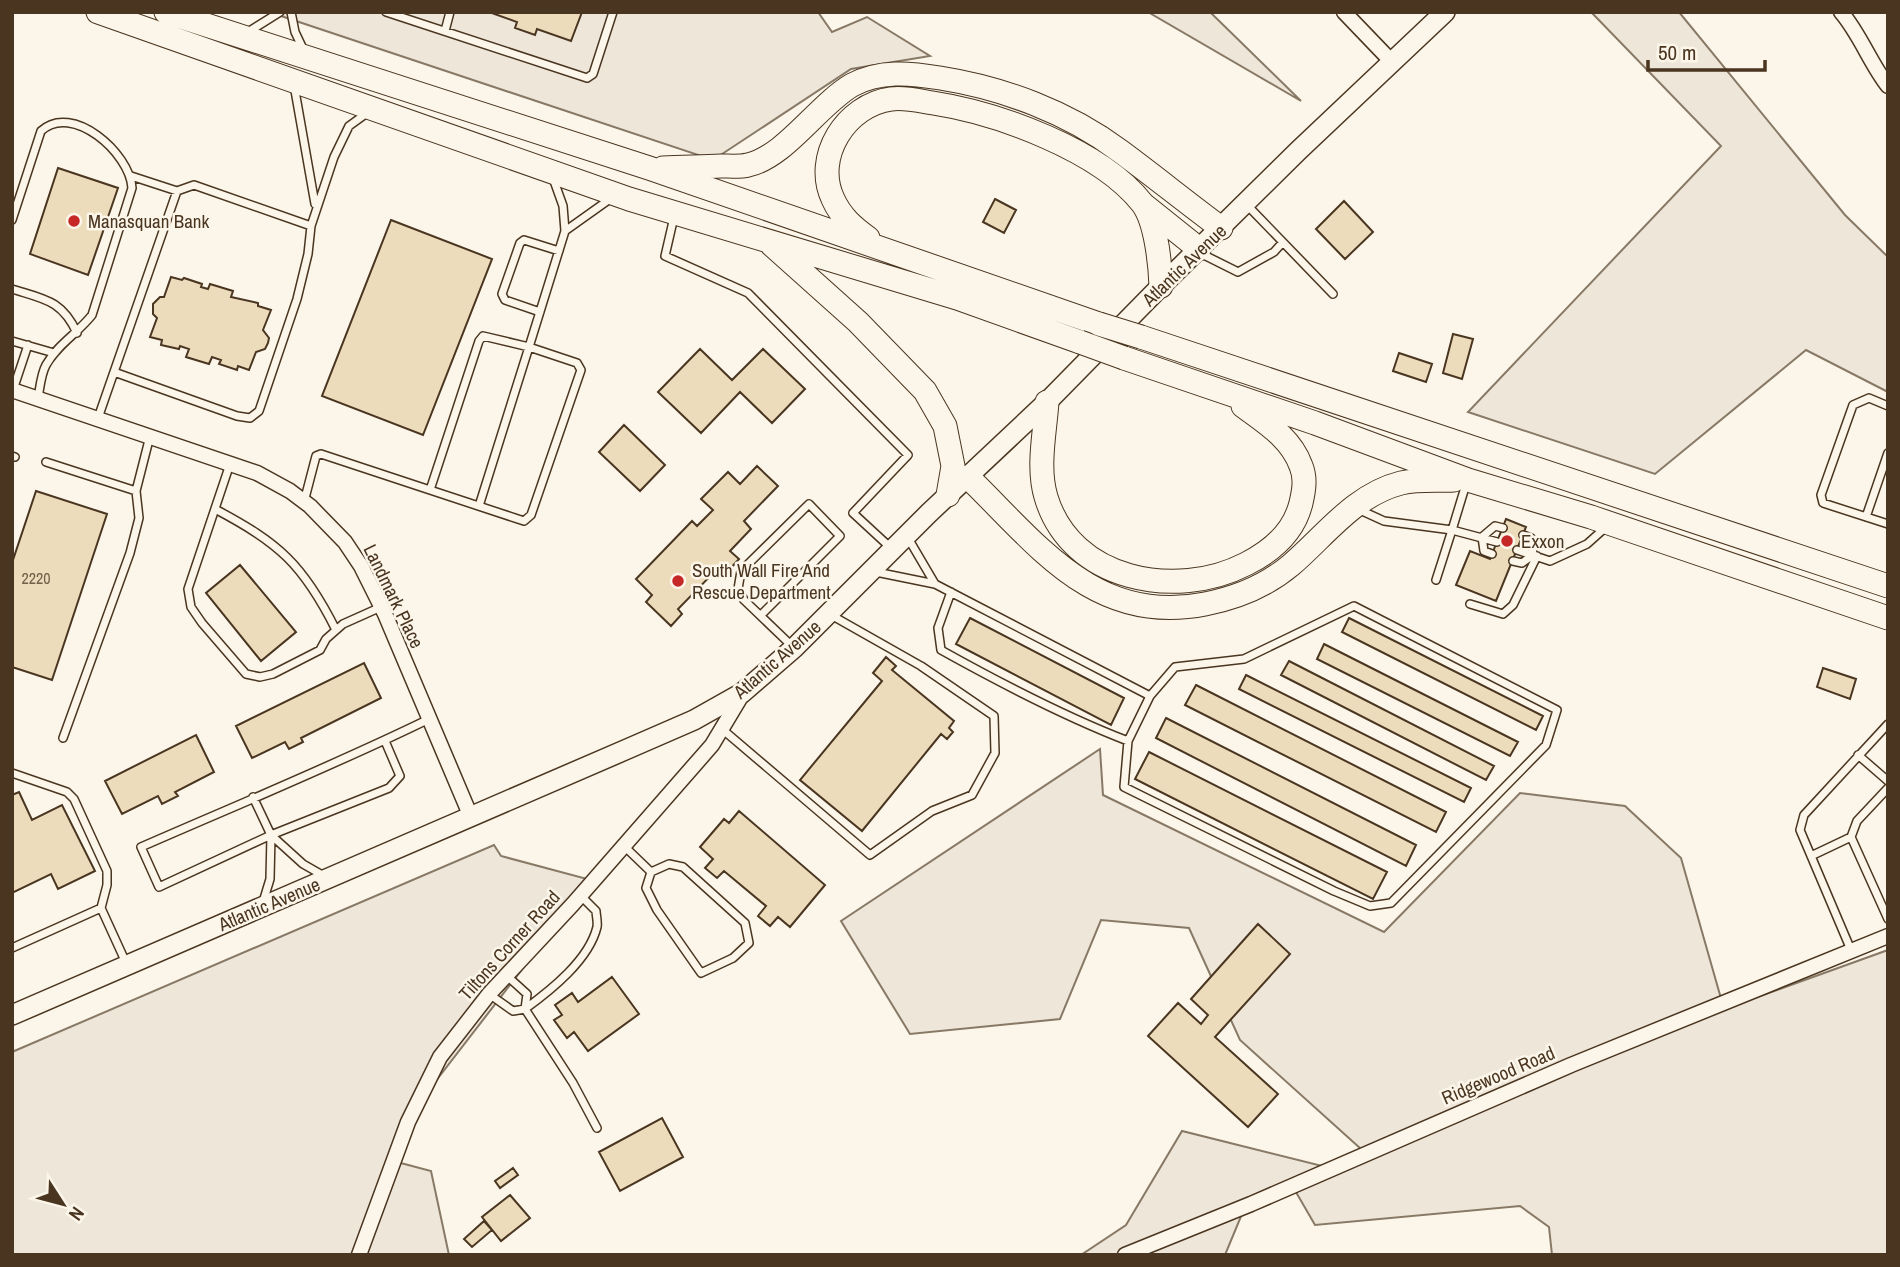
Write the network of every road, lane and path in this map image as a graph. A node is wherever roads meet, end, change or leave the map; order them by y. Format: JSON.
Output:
{"nodes":[{"id":1,"x":98,"y":12,"type":"edge"},
{"id":2,"x":166,"y":12,"type":"edge"},
{"id":3,"x":280,"y":12,"type":"edge"},
{"id":4,"x":291,"y":12,"type":"edge"},
{"id":5,"x":386,"y":12,"type":"edge"},
{"id":6,"x":450,"y":12,"type":"edge"},
{"id":7,"x":613,"y":12,"type":"edge"},
{"id":8,"x":1344,"y":12,"type":"edge"},
{"id":9,"x":1445,"y":12,"type":"edge"},
{"id":10,"x":1841,"y":12,"type":"edge"},
{"id":11,"x":444,"y":31,"type":"junction"},
{"id":12,"x":241,"y":37,"type":"junction"},
{"id":13,"x":307,"y":58,"type":"junction"},
{"id":14,"x":1392,"y":62,"type":"junction"},
{"id":15,"x":293,"y":80,"type":"junction"},
{"id":16,"x":1888,"y":86,"type":"edge"},
{"id":17,"x":373,"y":108,"type":"junction"},
{"id":18,"x":649,"y":168,"type":"junction"},
{"id":19,"x":551,"y":170,"type":"junction"},
{"id":20,"x":131,"y":176,"type":"junction"},
{"id":21,"x":177,"y":191,"type":"junction"},
{"id":22,"x":616,"y":195,"type":"junction"},
{"id":23,"x":1246,"y":204,"type":"junction"},
{"id":24,"x":1144,"y":205,"type":"junction"},
{"id":25,"x":316,"y":207,"type":"junction"},
{"id":26,"x":675,"y":213,"type":"junction"},
{"id":27,"x":12,"y":220,"type":"edge"},
{"id":28,"x":311,"y":226,"type":"junction"},
{"id":29,"x":1221,"y":228,"type":"junction"},
{"id":30,"x":565,"y":231,"type":"junction"},
{"id":31,"x":767,"y":241,"type":"junction"},
{"id":32,"x":1282,"y":243,"type":"junction"},
{"id":33,"x":881,"y":249,"type":"junction"},
{"id":34,"x":1198,"y":250,"type":"junction"},
{"id":35,"x":559,"y":251,"type":"junction"},
{"id":36,"x":1161,"y":286,"type":"junction"},
{"id":37,"x":12,"y":289,"type":"edge"},
{"id":38,"x":1333,"y":294,"type":"dead end"},
{"id":39,"x":540,"y":312,"type":"junction"},
{"id":40,"x":77,"y":332,"type":"junction"},
{"id":41,"x":12,"y":341,"type":"edge"},
{"id":42,"x":28,"y":345,"type":"junction"},
{"id":43,"x":529,"y":347,"type":"junction"},
{"id":44,"x":54,"y":354,"type":"junction"},
{"id":45,"x":114,"y":372,"type":"junction"},
{"id":46,"x":13,"y":390,"type":"edge"},
{"id":47,"x":1230,"y":395,"type":"junction"},
{"id":48,"x":38,"y":398,"type":"junction"},
{"id":49,"x":1047,"y":402,"type":"junction"},
{"id":50,"x":1888,"y":405,"type":"edge"},
{"id":51,"x":98,"y":418,"type":"junction"},
{"id":52,"x":150,"y":435,"type":"junction"},
{"id":53,"x":1888,"y":453,"type":"edge"},
{"id":54,"x":46,"y":462,"type":"dead end"},
{"id":55,"x":230,"y":463,"type":"junction"},
{"id":56,"x":968,"y":477,"type":"junction"},
{"id":57,"x":1468,"y":480,"type":"junction"},
{"id":58,"x":430,"y":490,"type":"junction"},
{"id":59,"x":136,"y":491,"type":"junction"},
{"id":60,"x":948,"y":495,"type":"junction"},
{"id":61,"x":304,"y":502,"type":"junction"},
{"id":62,"x":479,"y":506,"type":"junction"},
{"id":63,"x":1353,"y":507,"type":"junction"},
{"id":64,"x":215,"y":509,"type":"junction"},
{"id":65,"x":1866,"y":517,"type":"junction"},
{"id":66,"x":1609,"y":524,"type":"junction"},
{"id":67,"x":1888,"y":524,"type":"edge"},
{"id":68,"x":1503,"y":528,"type":"dead end"},
{"id":69,"x":1451,"y":530,"type":"junction"},
{"id":70,"x":1523,"y":535,"type":"dead end"},
{"id":71,"x":1482,"y":537,"type":"junction"},
{"id":72,"x":900,"y":542,"type":"junction"},
{"id":73,"x":1497,"y":542,"type":"dead end"},
{"id":74,"x":1517,"y":550,"type":"dead end"},
{"id":75,"x":1492,"y":554,"type":"dead end"},
{"id":76,"x":1535,"y":556,"type":"junction"},
{"id":77,"x":1513,"y":561,"type":"dead end"},
{"id":78,"x":872,"y":571,"type":"junction"},
{"id":79,"x":1436,"y":580,"type":"dead end"},
{"id":80,"x":935,"y":584,"type":"junction"},
{"id":81,"x":1888,"y":586,"type":"edge"},
{"id":82,"x":951,"y":592,"type":"junction"},
{"id":83,"x":1470,"y":604,"type":"dead end"},
{"id":84,"x":381,"y":607,"type":"junction"},
{"id":85,"x":828,"y":614,"type":"junction"},
{"id":86,"x":761,"y":615,"type":"junction"},
{"id":87,"x":1888,"y":618,"type":"edge"},
{"id":88,"x":336,"y":630,"type":"junction"},
{"id":89,"x":794,"y":648,"type":"junction"},
{"id":90,"x":742,"y":693,"type":"junction"},
{"id":91,"x":1150,"y":696,"type":"junction"},
{"id":92,"x":429,"y":719,"type":"junction"},
{"id":93,"x":1888,"y":724,"type":"edge"},
{"id":94,"x":722,"y":729,"type":"junction"},
{"id":95,"x":63,"y":738,"type":"dead end"},
{"id":96,"x":385,"y":741,"type":"junction"},
{"id":97,"x":1128,"y":741,"type":"junction"},
{"id":98,"x":1858,"y":755,"type":"junction"},
{"id":99,"x":12,"y":772,"type":"edge"},
{"id":100,"x":1888,"y":781,"type":"edge"},
{"id":101,"x":1888,"y":788,"type":"edge"},
{"id":102,"x":254,"y":797,"type":"junction"},
{"id":103,"x":471,"y":817,"type":"junction"},
{"id":104,"x":271,"y":835,"type":"junction"},
{"id":105,"x":1851,"y":837,"type":"junction"},
{"id":106,"x":624,"y":846,"type":"junction"},
{"id":107,"x":1811,"y":856,"type":"junction"},
{"id":108,"x":651,"y":872,"type":"junction"},
{"id":109,"x":328,"y":878,"type":"junction"},
{"id":110,"x":580,"y":895,"type":"junction"},
{"id":111,"x":101,"y":908,"type":"junction"},
{"id":112,"x":261,"y":908,"type":"junction"},
{"id":113,"x":1888,"y":919,"type":"edge"},
{"id":114,"x":1888,"y":936,"type":"edge"},
{"id":115,"x":12,"y":948,"type":"edge"},
{"id":116,"x":1852,"y":950,"type":"junction"},
{"id":117,"x":128,"y":965,"type":"junction"},
{"id":118,"x":506,"y":975,"type":"junction"},
{"id":119,"x":489,"y":994,"type":"junction"},
{"id":120,"x":525,"y":1009,"type":"junction"},
{"id":121,"x":12,"y":1015,"type":"edge"},
{"id":122,"x":597,"y":1128,"type":"dead end"},
{"id":123,"x":359,"y":1255,"type":"edge"},
{"id":124,"x":1125,"y":1255,"type":"edge"}],
"edges":[{"from":1,"to":15,"type":"highway"},
{"from":2,"to":12,"type":"highway"},
{"from":3,"to":12,"type":"lane"},
{"from":4,"to":13,"type":"lane"},
{"from":5,"to":11,"type":"lane"},
{"from":6,"to":11,"type":"lane"},
{"from":7,"to":11,"type":"lane"},
{"from":8,"to":14,"type":"street"},
{"from":9,"to":14,"type":"main road","name":"Atlantic Avenue"},
{"from":10,"to":16,"type":"street"},
{"from":12,"to":13,"type":"highway"},
{"from":13,"to":18,"type":"highway"},
{"from":14,"to":23,"type":"main road","name":"Atlantic Avenue"},
{"from":15,"to":17,"type":"highway"},
{"from":15,"to":25,"type":"lane"},
{"from":17,"to":19,"type":"highway"},
{"from":17,"to":25,"type":"lane"},
{"from":18,"to":29,"type":"highway"},
{"from":18,"to":33,"type":"highway"},
{"from":19,"to":22,"type":"highway"},
{"from":19,"to":30,"type":"lane"},
{"from":20,"to":21,"type":"lane"},
{"from":20,"to":27,"type":"lane"},
{"from":20,"to":40,"type":"lane"},
{"from":21,"to":28,"type":"lane"},
{"from":21,"to":45,"type":"lane"},
{"from":22,"to":26,"type":"highway"},
{"from":22,"to":30,"type":"lane"},
{"from":23,"to":29,"type":"main road","name":"Atlantic Avenue"},
{"from":23,"to":32,"type":"lane"},
{"from":24,"to":33,"type":"highway"},
{"from":24,"to":34,"type":"highway"},
{"from":24,"to":36,"type":"highway"},
{"from":25,"to":28,"type":"lane"},
{"from":26,"to":31,"type":"highway"},
{"from":26,"to":72,"type":"lane"},
{"from":28,"to":45,"type":"lane"},
{"from":29,"to":34,"type":"main road","name":"Atlantic Avenue"},
{"from":30,"to":35,"type":"lane"},
{"from":31,"to":47,"type":"highway","bridge":true},
{"from":31,"to":60,"type":"highway"},
{"from":32,"to":34,"type":"lane"},
{"from":32,"to":38,"type":"lane"},
{"from":33,"to":81,"type":"highway","bridge":true},
{"from":34,"to":36,"type":"main road","name":"Atlantic Avenue"},
{"from":35,"to":39,"type":"lane"},
{"from":35,"to":39,"type":"lane"},
{"from":36,"to":49,"type":"main road","name":"Atlantic Avenue"},
{"from":37,"to":40,"type":"lane"},
{"from":39,"to":43,"type":"lane"},
{"from":40,"to":44,"type":"lane"},
{"from":41,"to":42,"type":"lane"},
{"from":42,"to":44,"type":"lane"},
{"from":42,"to":46,"type":"lane"},
{"from":43,"to":58,"type":"lane"},
{"from":43,"to":62,"type":"lane"},
{"from":43,"to":62,"type":"lane"},
{"from":44,"to":48,"type":"lane"},
{"from":45,"to":51,"type":"lane"},
{"from":46,"to":48,"type":"street","name":"Landmark Place"},
{"from":47,"to":49,"type":"highway"},
{"from":47,"to":57,"type":"highway"},
{"from":48,"to":51,"type":"street","name":"Landmark Place"},
{"from":49,"to":56,"type":"main road","name":"Atlantic Avenue"},
{"from":50,"to":65,"type":"lane"},
{"from":51,"to":52,"type":"street","name":"Landmark Place"},
{"from":52,"to":55,"type":"street","name":"Landmark Place"},
{"from":52,"to":59,"type":"lane"},
{"from":53,"to":65,"type":"lane"},
{"from":54,"to":59,"type":"lane"},
{"from":55,"to":61,"type":"street","name":"Landmark Place"},
{"from":55,"to":64,"type":"lane"},
{"from":56,"to":60,"type":"main road","name":"Atlantic Avenue"},
{"from":56,"to":63,"type":"highway"},
{"from":57,"to":63,"type":"highway"},
{"from":57,"to":66,"type":"highway"},
{"from":57,"to":69,"type":"lane"},
{"from":58,"to":61,"type":"lane"},
{"from":58,"to":62,"type":"lane"},
{"from":59,"to":95,"type":"lane"},
{"from":60,"to":72,"type":"main road","name":"Atlantic Avenue"},
{"from":61,"to":84,"type":"street","name":"Landmark Place"},
{"from":63,"to":69,"type":"lane"},
{"from":64,"to":88,"type":"lane"},
{"from":64,"to":88,"type":"lane"},
{"from":65,"to":67,"type":"lane"},
{"from":66,"to":76,"type":"lane"},
{"from":66,"to":87,"type":"highway"},
{"from":68,"to":71,"type":"lane"},
{"from":69,"to":71,"type":"lane"},
{"from":69,"to":79,"type":"lane"},
{"from":70,"to":76,"type":"lane"},
{"from":71,"to":73,"type":"lane"},
{"from":71,"to":75,"type":"lane"},
{"from":72,"to":78,"type":"main road","name":"Atlantic Avenue"},
{"from":72,"to":80,"type":"lane"},
{"from":74,"to":76,"type":"lane"},
{"from":76,"to":77,"type":"lane"},
{"from":76,"to":83,"type":"lane"},
{"from":78,"to":80,"type":"lane"},
{"from":78,"to":85,"type":"main road","name":"Atlantic Avenue"},
{"from":80,"to":82,"type":"lane"},
{"from":82,"to":91,"type":"lane"},
{"from":82,"to":97,"type":"lane"},
{"from":84,"to":88,"type":"lane"},
{"from":84,"to":92,"type":"street","name":"Landmark Place"},
{"from":85,"to":89,"type":"main road","name":"Atlantic Avenue"},
{"from":85,"to":94,"type":"lane"},
{"from":86,"to":86,"type":"lane"},
{"from":86,"to":89,"type":"lane"},
{"from":89,"to":90,"type":"main road","name":"Atlantic Avenue"},
{"from":90,"to":94,"type":"street","name":"Tiltons Corner Road"},
{"from":90,"to":103,"type":"main road","name":"Atlantic Avenue"},
{"from":91,"to":97,"type":"lane"},
{"from":91,"to":97,"type":"lane"},
{"from":92,"to":96,"type":"lane"},
{"from":92,"to":103,"type":"street","name":"Landmark Place"},
{"from":93,"to":98,"type":"lane"},
{"from":94,"to":106,"type":"street","name":"Tiltons Corner Road"},
{"from":96,"to":102,"type":"lane"},
{"from":96,"to":104,"type":"lane"},
{"from":98,"to":100,"type":"lane"},
{"from":98,"to":107,"type":"lane"},
{"from":99,"to":111,"type":"lane"},
{"from":101,"to":105,"type":"lane"},
{"from":102,"to":104,"type":"lane"},
{"from":102,"to":104,"type":"lane"},
{"from":103,"to":109,"type":"main road","name":"Atlantic Avenue"},
{"from":104,"to":109,"type":"lane"},
{"from":104,"to":112,"type":"lane"},
{"from":105,"to":107,"type":"lane"},
{"from":105,"to":113,"type":"lane"},
{"from":106,"to":108,"type":"lane"},
{"from":106,"to":110,"type":"street","name":"Tiltons Corner Road"},
{"from":107,"to":116,"type":"lane"},
{"from":108,"to":108,"type":"lane"},
{"from":109,"to":112,"type":"main road","name":"Atlantic Avenue"},
{"from":110,"to":118,"type":"street","name":"Tiltons Corner Road"},
{"from":110,"to":120,"type":"lane"},
{"from":111,"to":115,"type":"lane"},
{"from":111,"to":117,"type":"lane"},
{"from":112,"to":117,"type":"main road","name":"Atlantic Avenue"},
{"from":114,"to":116,"type":"street","name":"Ridgewood Road"},
{"from":116,"to":124,"type":"street","name":"Ridgewood Road"},
{"from":117,"to":121,"type":"main road","name":"Atlantic Avenue"},
{"from":118,"to":119,"type":"street","name":"Tiltons Corner Road"},
{"from":118,"to":120,"type":"lane"},
{"from":119,"to":120,"type":"lane"},
{"from":119,"to":123,"type":"street","name":"Tiltons Corner Road"},
{"from":120,"to":122,"type":"lane"}]}
